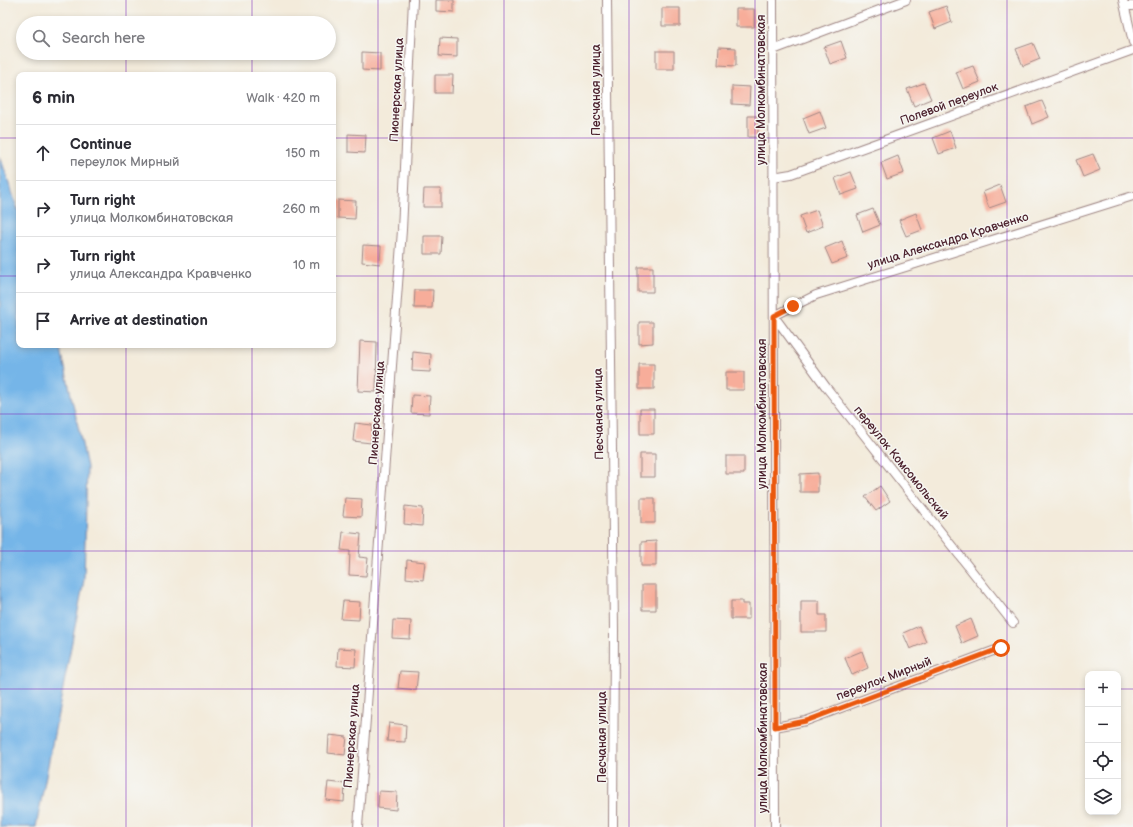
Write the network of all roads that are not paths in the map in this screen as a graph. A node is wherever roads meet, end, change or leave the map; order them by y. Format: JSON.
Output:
{"nodes":[{"id":1,"x":413,"y":0,"type":"edge"},
{"id":2,"x":607,"y":0,"type":"edge"},
{"id":3,"x":773,"y":0,"type":"edge"},
{"id":4,"x":906,"y":0,"type":"edge"},
{"id":5,"x":1127,"y":4,"type":"edge"},
{"id":6,"x":1133,"y":42,"type":"edge"},
{"id":7,"x":773,"y":50,"type":"junction"},
{"id":8,"x":1133,"y":50,"type":"edge"},
{"id":9,"x":773,"y":177,"type":"junction"},
{"id":10,"x":1133,"y":196,"type":"edge"},
{"id":11,"x":774,"y":316,"type":"junction"},
{"id":12,"x":1013,"y":623,"type":"dead end"},
{"id":13,"x":1001,"y":648,"type":"dead end"},
{"id":14,"x":775,"y":727,"type":"junction"},
{"id":15,"x":358,"y":827,"type":"edge"},
{"id":16,"x":613,"y":827,"type":"edge"},
{"id":17,"x":775,"y":827,"type":"edge"}],
"edges":[{"from":1,"to":15,"type":"street","name":"Пионерская улица"},
{"from":2,"to":16,"type":"street","name":"Песчаная улица"},
{"from":3,"to":7,"type":"street","name":"улица Молкомбинатовская"},
{"from":4,"to":7,"type":"street"},
{"from":5,"to":6,"type":"street"},
{"from":7,"to":9,"type":"street","name":"улица Молкомбинатовская"},
{"from":8,"to":9,"type":"street","name":"Полевой переулок"},
{"from":9,"to":11,"type":"street","name":"улица Молкомбинатовская"},
{"from":10,"to":11,"type":"street","name":"улица Александра Кравченко"},
{"from":11,"to":12,"type":"street","name":"переулок Комсомольский"},
{"from":11,"to":14,"type":"street","name":"улица Молкомбинатовская"},
{"from":13,"to":14,"type":"street","name":"переулок Мирный"},
{"from":14,"to":17,"type":"street","name":"улица Молкомбинатовская"}]}
